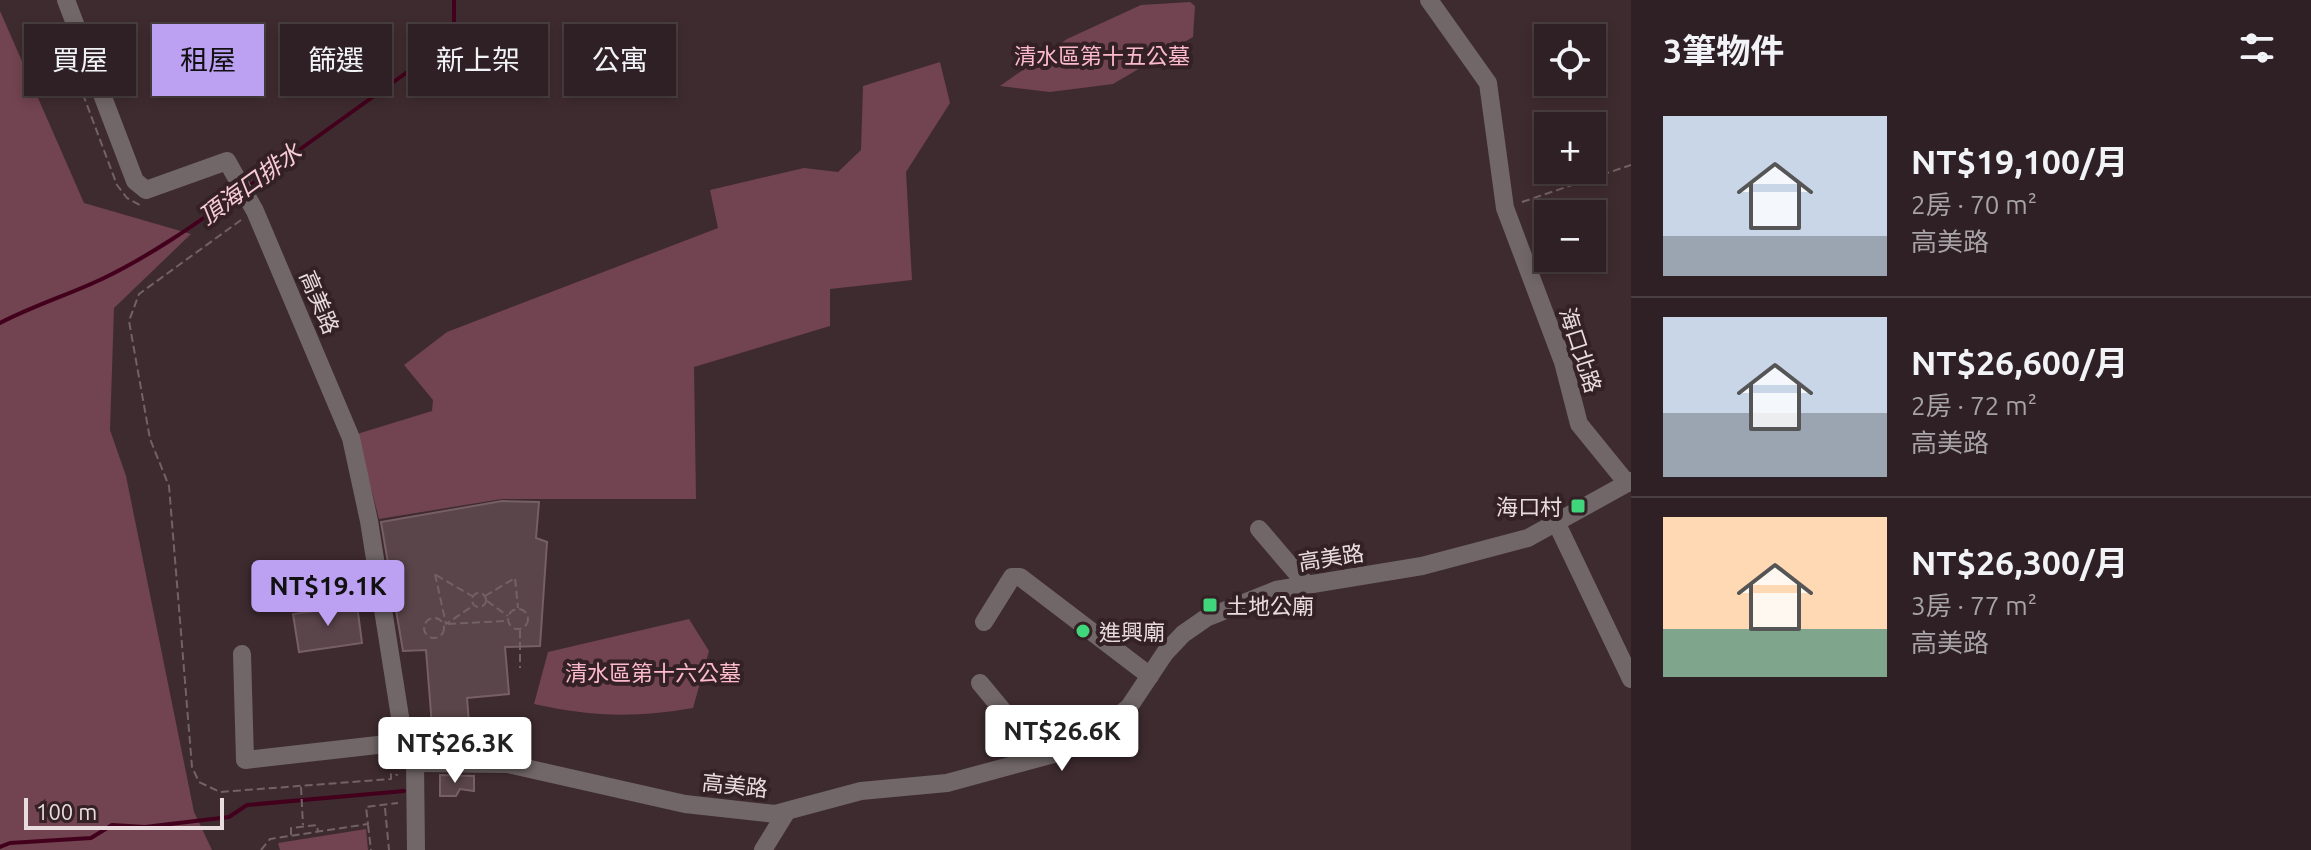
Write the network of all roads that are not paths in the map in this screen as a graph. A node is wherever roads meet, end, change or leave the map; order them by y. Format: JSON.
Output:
{"nodes":[{"id":1,"x":66,"y":0,"type":"edge"},
{"id":2,"x":1429,"y":0,"type":"edge"},
{"id":3,"x":1629,"y":482,"type":"edge"},
{"id":4,"x":1557,"y":524,"type":"junction"},
{"id":5,"x":1259,"y":529,"type":"dead end"},
{"id":6,"x":1306,"y":584,"type":"junction"},
{"id":7,"x":984,"y":622,"type":"dead end"},
{"id":8,"x":242,"y":654,"type":"dead end"},
{"id":9,"x":1150,"y":676,"type":"junction"},
{"id":10,"x":1631,"y":679,"type":"edge"},
{"id":11,"x":980,"y":683,"type":"dead end"},
{"id":12,"x":508,"y":732,"type":"dead end"},
{"id":13,"x":404,"y":742,"type":"junction"},
{"id":14,"x":1034,"y":759,"type":"junction"},
{"id":15,"x":508,"y":764,"type":"junction"},
{"id":16,"x":410,"y":769,"type":"junction"},
{"id":17,"x":787,"y":811,"type":"junction"},
{"id":18,"x":416,"y":850,"type":"edge"},
{"id":19,"x":763,"y":850,"type":"edge"}],
"edges":[{"from":1,"to":13,"type":"street","name":"高美路"},
{"from":2,"to":3,"type":"street","name":"海口北路"},
{"from":3,"to":4,"type":"street","name":"高美路"},
{"from":4,"to":6,"type":"street","name":"高美路"},
{"from":4,"to":10,"type":"street"},
{"from":5,"to":6,"type":"street"},
{"from":6,"to":9,"type":"street","name":"高美路"},
{"from":7,"to":9,"type":"street"},
{"from":8,"to":13,"type":"street"},
{"from":9,"to":14,"type":"street","name":"高美路"},
{"from":11,"to":14,"type":"street"},
{"from":12,"to":15,"type":"street"},
{"from":13,"to":16,"type":"street","name":"高美路"},
{"from":14,"to":17,"type":"street","name":"高美路"},
{"from":15,"to":16,"type":"street","name":"高美路"},
{"from":15,"to":17,"type":"street","name":"高美路"},
{"from":16,"to":18,"type":"street"},
{"from":17,"to":19,"type":"street"}]}
